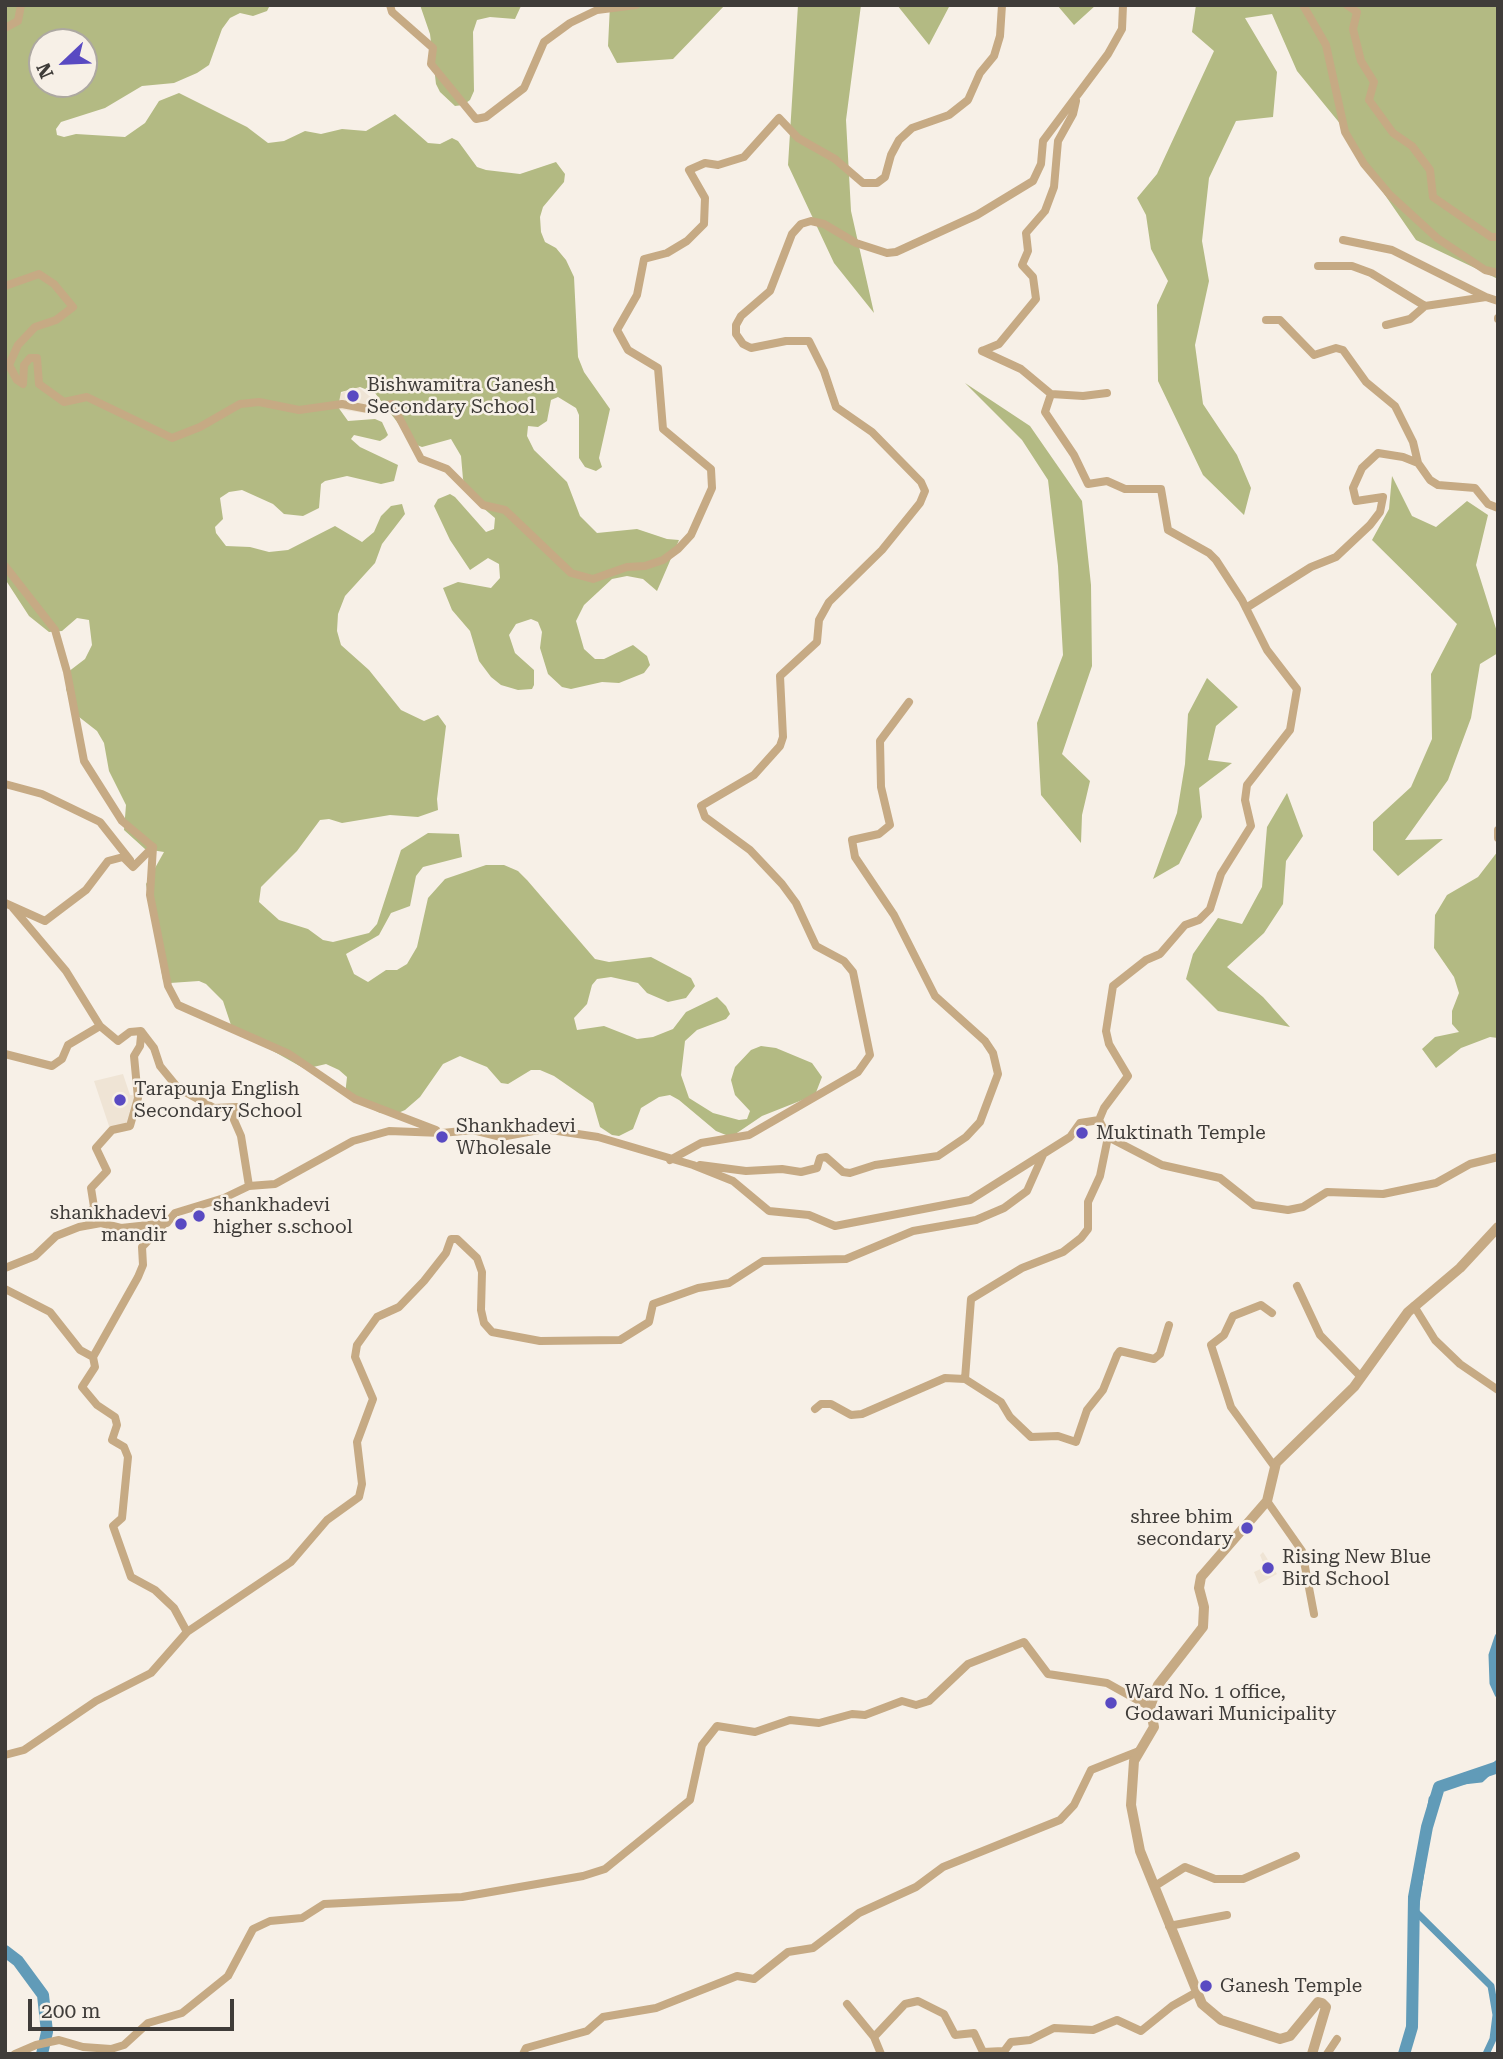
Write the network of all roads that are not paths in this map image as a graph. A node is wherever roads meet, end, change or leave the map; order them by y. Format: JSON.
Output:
{"nodes":[{"id":1,"x":20,"y":5,"type":"edge"},
{"id":2,"x":390,"y":5,"type":"edge"},
{"id":3,"x":636,"y":5,"type":"edge"},
{"id":4,"x":1002,"y":5,"type":"edge"},
{"id":5,"x":1123,"y":5,"type":"edge"},
{"id":6,"x":1303,"y":5,"type":"edge"},
{"id":7,"x":1347,"y":5,"type":"edge"},
{"id":8,"x":5,"y":27,"type":"edge"},
{"id":9,"x":1077,"y":96,"type":"junction"},
{"id":10,"x":1498,"y":237,"type":"edge"},
{"id":11,"x":1343,"y":240,"type":"dead end"},
{"id":12,"x":1318,"y":266,"type":"dead end"},
{"id":13,"x":1498,"y":273,"type":"edge"},
{"id":14,"x":5,"y":286,"type":"edge"},
{"id":15,"x":1486,"y":297,"type":"junction"},
{"id":16,"x":1498,"y":301,"type":"edge"},
{"id":17,"x":1425,"y":306,"type":"junction"},
{"id":18,"x":1266,"y":320,"type":"dead end"},
{"id":19,"x":1386,"y":325,"type":"dead end"},
{"id":20,"x":1107,"y":393,"type":"dead end"},
{"id":21,"x":1051,"y":394,"type":"junction"},
{"id":22,"x":1418,"y":463,"type":"junction"},
{"id":23,"x":1498,"y":508,"type":"edge"},
{"id":24,"x":5,"y":566,"type":"edge"},
{"id":25,"x":1246,"y":608,"type":"junction"},
{"id":26,"x":909,"y":702,"type":"dead end"},
{"id":27,"x":5,"y":784,"type":"edge"},
{"id":28,"x":1498,"y":830,"type":"edge"},
{"id":29,"x":1498,"y":838,"type":"edge"},
{"id":30,"x":153,"y":847,"type":"junction"},
{"id":31,"x":133,"y":867,"type":"junction"},
{"id":32,"x":8,"y":904,"type":"edge"},
{"id":33,"x":100,"y":1026,"type":"junction"},
{"id":34,"x":144,"y":1035,"type":"junction"},
{"id":35,"x":5,"y":1054,"type":"edge"},
{"id":36,"x":1099,"y":1120,"type":"junction"},
{"id":37,"x":442,"y":1133,"type":"junction"},
{"id":38,"x":1108,"y":1137,"type":"junction"},
{"id":39,"x":1043,"y":1155,"type":"junction"},
{"id":40,"x":1498,"y":1157,"type":"edge"},
{"id":41,"x":670,"y":1160,"type":"junction"},
{"id":42,"x":693,"y":1165,"type":"junction"},
{"id":43,"x":249,"y":1186,"type":"junction"},
{"id":44,"x":165,"y":1223,"type":"junction"},
{"id":45,"x":90,"y":1225,"type":"junction"},
{"id":46,"x":1498,"y":1227,"type":"edge"},
{"id":47,"x":5,"y":1268,"type":"edge"},
{"id":48,"x":1297,"y":1286,"type":"dead end"},
{"id":49,"x":5,"y":1289,"type":"edge"},
{"id":50,"x":1414,"y":1306,"type":"junction"},
{"id":51,"x":1272,"y":1313,"type":"dead end"},
{"id":52,"x":1169,"y":1325,"type":"dead end"},
{"id":53,"x":93,"y":1357,"type":"junction"},
{"id":54,"x":1361,"y":1377,"type":"junction"},
{"id":55,"x":965,"y":1379,"type":"junction"},
{"id":56,"x":1498,"y":1390,"type":"edge"},
{"id":57,"x":815,"y":1409,"type":"dead end"},
{"id":58,"x":1274,"y":1466,"type":"junction"},
{"id":59,"x":1268,"y":1501,"type":"junction"},
{"id":60,"x":1314,"y":1614,"type":"dead end"},
{"id":61,"x":187,"y":1632,"type":"junction"},
{"id":62,"x":1150,"y":1707,"type":"junction"},
{"id":63,"x":1139,"y":1751,"type":"junction"},
{"id":64,"x":5,"y":1755,"type":"edge"},
{"id":65,"x":1296,"y":1856,"type":"dead end"},
{"id":66,"x":1156,"y":1886,"type":"junction"},
{"id":67,"x":1227,"y":1915,"type":"dead end"},
{"id":68,"x":1169,"y":1926,"type":"junction"},
{"id":69,"x":1195,"y":1993,"type":"junction"},
{"id":70,"x":847,"y":2004,"type":"dead end"},
{"id":71,"x":874,"y":2037,"type":"junction"},
{"id":72,"x":1337,"y":2039,"type":"dead end"},
{"id":73,"x":1003,"y":2052,"type":"edge"},
{"id":74,"x":15,"y":2054,"type":"edge"},
{"id":75,"x":523,"y":2054,"type":"edge"},
{"id":76,"x":881,"y":2054,"type":"edge"},
{"id":77,"x":1312,"y":2054,"type":"edge"},
{"id":78,"x":1327,"y":2054,"type":"edge"}],
"edges":[{"from":1,"to":8,"type":"street"},
{"from":2,"to":3,"type":"street"},
{"from":4,"to":14,"type":"street"},
{"from":5,"to":9,"type":"street"},
{"from":6,"to":13,"type":"street"},
{"from":7,"to":10,"type":"street"},
{"from":9,"to":21,"type":"street"},
{"from":9,"to":41,"type":"street"},
{"from":11,"to":15,"type":"street"},
{"from":12,"to":17,"type":"street"},
{"from":15,"to":16,"type":"street"},
{"from":15,"to":17,"type":"street"},
{"from":17,"to":19,"type":"street"},
{"from":18,"to":22,"type":"street"},
{"from":20,"to":21,"type":"street"},
{"from":21,"to":25,"type":"street"},
{"from":22,"to":23,"type":"street"},
{"from":22,"to":25,"type":"street"},
{"from":24,"to":30,"type":"street"},
{"from":25,"to":36,"type":"street"},
{"from":26,"to":42,"type":"street"},
{"from":27,"to":31,"type":"street"},
{"from":28,"to":29,"type":"street"},
{"from":30,"to":31,"type":"street"},
{"from":30,"to":37,"type":"street"},
{"from":31,"to":32,"type":"street"},
{"from":32,"to":33,"type":"street"},
{"from":33,"to":34,"type":"street"},
{"from":33,"to":35,"type":"street"},
{"from":34,"to":43,"type":"street"},
{"from":34,"to":45,"type":"street"},
{"from":36,"to":38,"type":"street"},
{"from":36,"to":39,"type":"street"},
{"from":37,"to":41,"type":"street"},
{"from":37,"to":43,"type":"street"},
{"from":38,"to":40,"type":"street"},
{"from":38,"to":55,"type":"street"},
{"from":39,"to":42,"type":"street"},
{"from":39,"to":61,"type":"street"},
{"from":41,"to":42,"type":"street"},
{"from":43,"to":44,"type":"street"},
{"from":44,"to":45,"type":"street"},
{"from":44,"to":53,"type":"street"},
{"from":45,"to":47,"type":"street"},
{"from":46,"to":50,"type":"street"},
{"from":48,"to":54,"type":"street"},
{"from":49,"to":53,"type":"street"},
{"from":50,"to":54,"type":"street"},
{"from":50,"to":56,"type":"street"},
{"from":51,"to":58,"type":"street"},
{"from":52,"to":55,"type":"street"},
{"from":53,"to":61,"type":"street"},
{"from":54,"to":58,"type":"street"},
{"from":55,"to":57,"type":"street"},
{"from":58,"to":59,"type":"street"},
{"from":59,"to":60,"type":"street"},
{"from":59,"to":62,"type":"street"},
{"from":61,"to":64,"type":"street"},
{"from":62,"to":63,"type":"street"},
{"from":62,"to":74,"type":"street"},
{"from":63,"to":66,"type":"street"},
{"from":63,"to":75,"type":"street"},
{"from":65,"to":66,"type":"street"},
{"from":66,"to":68,"type":"street"},
{"from":67,"to":68,"type":"street"},
{"from":68,"to":69,"type":"street"},
{"from":69,"to":73,"type":"street"},
{"from":69,"to":77,"type":"street"},
{"from":70,"to":71,"type":"street"},
{"from":71,"to":73,"type":"street"},
{"from":71,"to":76,"type":"street"},
{"from":72,"to":78,"type":"street"}]}
